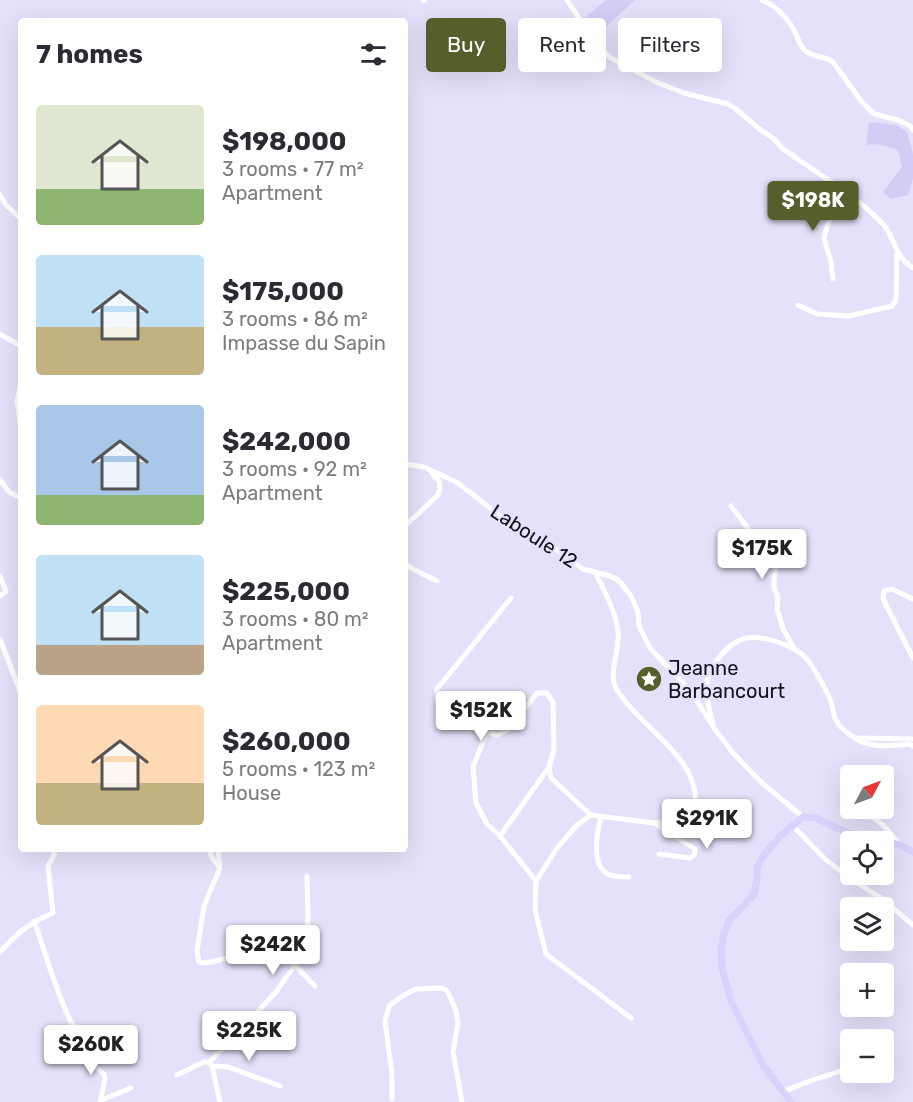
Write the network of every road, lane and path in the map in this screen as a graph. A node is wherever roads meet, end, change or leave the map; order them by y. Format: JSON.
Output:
{"nodes":[{"id":1,"x":567,"y":0,"type":"edge"},
{"id":2,"x":762,"y":0,"type":"edge"},
{"id":3,"x":913,"y":130,"type":"edge"},
{"id":4,"x":840,"y":189,"type":"junction"},
{"id":5,"x":0,"y":195,"type":"edge"},
{"id":6,"x":18,"y":216,"type":"edge"},
{"id":7,"x":897,"y":251,"type":"junction"},
{"id":8,"x":913,"y":268,"type":"edge"},
{"id":9,"x":833,"y":279,"type":"dead end"},
{"id":10,"x":798,"y":305,"type":"dead end"},
{"id":11,"x":0,"y":334,"type":"edge"},
{"id":12,"x":18,"y":344,"type":"edge"},
{"id":13,"x":408,"y":464,"type":"edge"},
{"id":14,"x":430,"y":471,"type":"junction"},
{"id":15,"x":0,"y":480,"type":"edge"},
{"id":16,"x":18,"y":496,"type":"edge"},
{"id":17,"x":731,"y":506,"type":"dead end"},
{"id":18,"x":408,"y":523,"type":"edge"},
{"id":19,"x":408,"y":566,"type":"edge"},
{"id":20,"x":595,"y":572,"type":"junction"},
{"id":21,"x":0,"y":576,"type":"edge"},
{"id":22,"x":437,"y":581,"type":"dead end"},
{"id":23,"x":0,"y":596,"type":"edge"},
{"id":24,"x":511,"y":598,"type":"dead end"},
{"id":25,"x":913,"y":599,"type":"edge"},
{"id":26,"x":0,"y":639,"type":"edge"},
{"id":27,"x":795,"y":649,"type":"junction"},
{"id":28,"x":911,"y":651,"type":"edge"},
{"id":29,"x":913,"y":658,"type":"edge"},
{"id":30,"x":18,"y":686,"type":"edge"},
{"id":31,"x":714,"y":728,"type":"junction"},
{"id":32,"x":487,"y":732,"type":"junction"},
{"id":33,"x":854,"y":738,"type":"junction"},
{"id":34,"x":913,"y":739,"type":"edge"},
{"id":35,"x":913,"y":746,"type":"edge"},
{"id":36,"x":549,"y":767,"type":"junction"},
{"id":37,"x":591,"y":814,"type":"junction"},
{"id":38,"x":803,"y":816,"type":"junction"},
{"id":39,"x":601,"y":817,"type":"junction"},
{"id":40,"x":875,"y":819,"type":"edge"},
{"id":41,"x":654,"y":823,"type":"junction"},
{"id":42,"x":792,"y":825,"type":"junction"},
{"id":43,"x":500,"y":836,"type":"junction"},
{"id":44,"x":900,"y":845,"type":"junction"},
{"id":45,"x":54,"y":852,"type":"edge"},
{"id":46,"x":210,"y":852,"type":"edge"},
{"id":47,"x":218,"y":852,"type":"edge"},
{"id":48,"x":913,"y":852,"type":"edge"},
{"id":49,"x":659,"y":854,"type":"dead end"},
{"id":50,"x":220,"y":868,"type":"junction"},
{"id":51,"x":307,"y":876,"type":"dead end"},
{"id":52,"x":629,"y":878,"type":"dead end"},
{"id":53,"x":536,"y":882,"type":"junction"},
{"id":54,"x":34,"y":921,"type":"junction"},
{"id":55,"x":913,"y":925,"type":"edge"},
{"id":56,"x":0,"y":952,"type":"edge"},
{"id":57,"x":294,"y":965,"type":"junction"},
{"id":58,"x":315,"y":986,"type":"dead end"},
{"id":59,"x":631,"y":1018,"type":"dead end"},
{"id":60,"x":117,"y":1030,"type":"dead end"},
{"id":61,"x":78,"y":1051,"type":"dead end"},
{"id":62,"x":211,"y":1064,"type":"junction"},
{"id":63,"x":840,"y":1071,"type":"edge"},
{"id":64,"x":177,"y":1075,"type":"dead end"},
{"id":65,"x":280,"y":1086,"type":"dead end"},
{"id":66,"x":131,"y":1088,"type":"dead end"},
{"id":67,"x":783,"y":1092,"type":"junction"},
{"id":68,"x":392,"y":1100,"type":"dead end"},
{"id":69,"x":101,"y":1101,"type":"edge"},
{"id":70,"x":220,"y":1102,"type":"edge"},
{"id":71,"x":462,"y":1102,"type":"edge"},
{"id":72,"x":791,"y":1102,"type":"edge"}],
"edges":[{"from":1,"to":4,"type":"street"},
{"from":2,"to":3,"type":"street"},
{"from":4,"to":7,"type":"street"},
{"from":4,"to":9,"type":"street"},
{"from":5,"to":6,"type":"street"},
{"from":7,"to":8,"type":"street"},
{"from":7,"to":10,"type":"street"},
{"from":11,"to":12,"type":"street"},
{"from":13,"to":14,"type":"street","name":"Laboule 12"},
{"from":14,"to":18,"type":"street"},
{"from":14,"to":20,"type":"street","name":"Laboule 12"},
{"from":15,"to":16,"type":"street"},
{"from":17,"to":27,"type":"street"},
{"from":19,"to":22,"type":"street"},
{"from":20,"to":31,"type":"street","name":"Laboule 12"},
{"from":20,"to":41,"type":"street"},
{"from":21,"to":23,"type":"street"},
{"from":24,"to":32,"type":"street"},
{"from":25,"to":28,"type":"street"},
{"from":26,"to":30,"type":"street"},
{"from":27,"to":31,"type":"street"},
{"from":27,"to":33,"type":"street"},
{"from":28,"to":29,"type":"street"},
{"from":31,"to":38,"type":"street","name":"Laboule 12"},
{"from":32,"to":36,"type":"street"},
{"from":32,"to":43,"type":"street"},
{"from":33,"to":34,"type":"street"},
{"from":33,"to":35,"type":"street"},
{"from":36,"to":37,"type":"street"},
{"from":36,"to":43,"type":"street"},
{"from":37,"to":39,"type":"street"},
{"from":37,"to":53,"type":"street"},
{"from":38,"to":42,"type":"main road"},
{"from":38,"to":44,"type":"main road"},
{"from":39,"to":41,"type":"street"},
{"from":39,"to":52,"type":"street"},
{"from":40,"to":44,"type":"street"},
{"from":41,"to":49,"type":"street"},
{"from":42,"to":55,"type":"street"},
{"from":42,"to":67,"type":"main road"},
{"from":43,"to":53,"type":"street"},
{"from":44,"to":48,"type":"main road"},
{"from":45,"to":54,"type":"street"},
{"from":46,"to":50,"type":"street"},
{"from":47,"to":50,"type":"street"},
{"from":50,"to":57,"type":"street"},
{"from":51,"to":57,"type":"street"},
{"from":53,"to":59,"type":"street"},
{"from":54,"to":56,"type":"street"},
{"from":54,"to":60,"type":"street"},
{"from":57,"to":58,"type":"street"},
{"from":57,"to":62,"type":"street"},
{"from":61,"to":69,"type":"street"},
{"from":62,"to":64,"type":"street"},
{"from":62,"to":65,"type":"street"},
{"from":62,"to":70,"type":"street"},
{"from":63,"to":67,"type":"street"},
{"from":66,"to":69,"type":"street"},
{"from":67,"to":72,"type":"main road"},
{"from":68,"to":71,"type":"street"}]}
